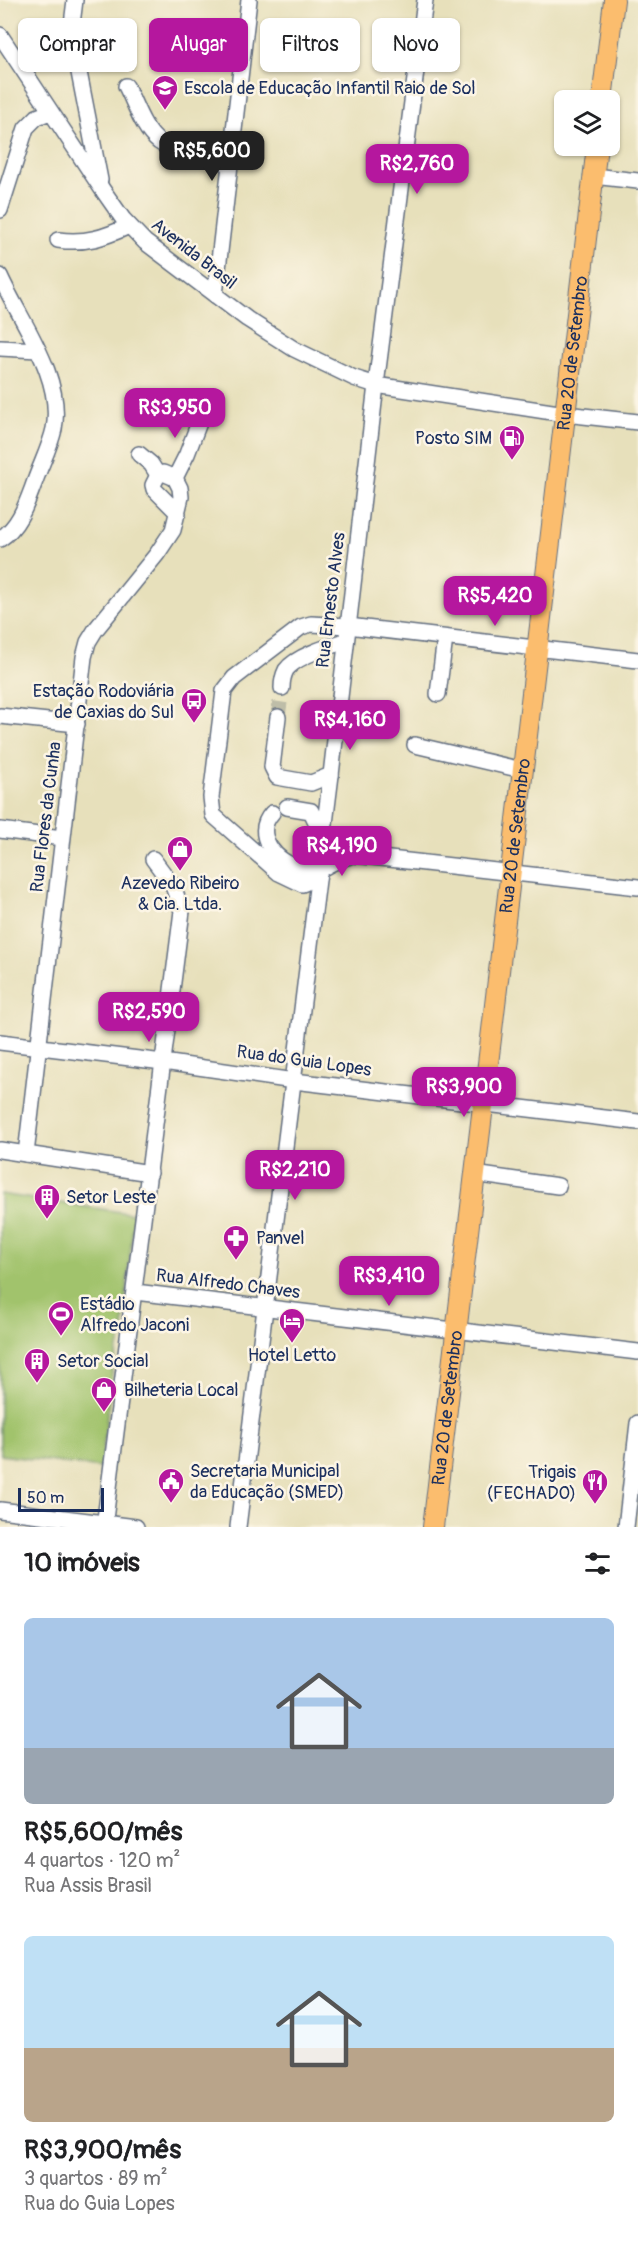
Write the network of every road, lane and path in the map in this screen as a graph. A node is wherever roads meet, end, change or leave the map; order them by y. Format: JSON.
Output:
{"nodes":[{"id":1,"x":75,"y":0,"type":"edge"},
{"id":2,"x":249,"y":0,"type":"edge"},
{"id":3,"x":425,"y":0,"type":"edge"},
{"id":4,"x":614,"y":0,"type":"edge"},
{"id":5,"x":0,"y":35,"type":"edge"},
{"id":6,"x":126,"y":86,"type":"dead end"},
{"id":7,"x":603,"y":90,"type":"edge"},
{"id":8,"x":50,"y":112,"type":"junction"},
{"id":9,"x":596,"y":156,"type":"edge"},
{"id":10,"x":231,"y":162,"type":"junction"},
{"id":11,"x":593,"y":177,"type":"junction"},
{"id":12,"x":638,"y":181,"type":"edge"},
{"id":13,"x":102,"y":189,"type":"junction"},
{"id":14,"x":0,"y":210,"type":"edge"},
{"id":15,"x":129,"y":226,"type":"junction"},
{"id":16,"x":58,"y":240,"type":"dead end"},
{"id":17,"x":0,"y":276,"type":"edge"},
{"id":18,"x":215,"y":295,"type":"junction"},
{"id":19,"x":0,"y":348,"type":"edge"},
{"id":20,"x":38,"y":350,"type":"junction"},
{"id":21,"x":376,"y":385,"type":"junction"},
{"id":22,"x":202,"y":412,"type":"dead end"},
{"id":23,"x":565,"y":414,"type":"junction"},
{"id":24,"x":638,"y":422,"type":"edge"},
{"id":25,"x":139,"y":454,"type":"dead end"},
{"id":26,"x":158,"y":475,"type":"junction"},
{"id":27,"x":175,"y":478,"type":"junction"},
{"id":28,"x":178,"y":513,"type":"junction"},
{"id":29,"x":0,"y":539,"type":"edge"},
{"id":30,"x":347,"y":634,"type":"junction"},
{"id":31,"x":445,"y":638,"type":"junction"},
{"id":32,"x":537,"y":648,"type":"junction"},
{"id":33,"x":638,"y":660,"type":"edge"},
{"id":34,"x":282,"y":688,"type":"tunnel mouth"},
{"id":35,"x":438,"y":694,"type":"dead end"},
{"id":36,"x":0,"y":716,"type":"edge"},
{"id":37,"x":278,"y":717,"type":"tunnel mouth"},
{"id":38,"x":77,"y":724,"type":"junction"},
{"id":39,"x":415,"y":745,"type":"dead end"},
{"id":40,"x":522,"y":770,"type":"junction"},
{"id":41,"x":331,"y":775,"type":"junction"},
{"id":42,"x":287,"y":807,"type":"dead end"},
{"id":43,"x":272,"y":813,"type":"dead end"},
{"id":44,"x":0,"y":831,"type":"edge"},
{"id":45,"x":323,"y":837,"type":"junction"},
{"id":46,"x":62,"y":838,"type":"junction"},
{"id":47,"x":354,"y":855,"type":"junction"},
{"id":48,"x":153,"y":859,"type":"dead end"},
{"id":49,"x":319,"y":871,"type":"junction"},
{"id":50,"x":510,"y":873,"type":"junction"},
{"id":51,"x":638,"y":887,"type":"edge"},
{"id":52,"x":0,"y":1042,"type":"edge"},
{"id":53,"x":38,"y":1046,"type":"junction"},
{"id":54,"x":164,"y":1062,"type":"junction"},
{"id":55,"x":294,"y":1081,"type":"junction"},
{"id":56,"x":482,"y":1104,"type":"junction"},
{"id":57,"x":638,"y":1122,"type":"edge"},
{"id":58,"x":0,"y":1150,"type":"edge"},
{"id":59,"x":26,"y":1154,"type":"junction"},
{"id":60,"x":150,"y":1173,"type":"junction"},
{"id":61,"x":474,"y":1174,"type":"junction"},
{"id":62,"x":558,"y":1186,"type":"dead end"},
{"id":63,"x":135,"y":1293,"type":"junction"},
{"id":64,"x":265,"y":1308,"type":"junction"},
{"id":65,"x":455,"y":1331,"type":"junction"},
{"id":66,"x":638,"y":1353,"type":"edge"},
{"id":67,"x":638,"y":1422,"type":"edge"},
{"id":68,"x":0,"y":1510,"type":"edge"},
{"id":69,"x":105,"y":1525,"type":"edge"},
{"id":70,"x":136,"y":1527,"type":"edge"},
{"id":71,"x":238,"y":1527,"type":"edge"},
{"id":72,"x":433,"y":1527,"type":"edge"},
{"id":73,"x":626,"y":1527,"type":"edge"}],
"edges":[{"from":1,"to":13,"type":"street"},
{"from":2,"to":10,"type":"street"},
{"from":3,"to":21,"type":"street","name":"Rua Ernesto Alves"},
{"from":4,"to":7,"type":"main road"},
{"from":5,"to":8,"type":"street","name":"Avenida Brasil"},
{"from":6,"to":10,"type":"street"},
{"from":8,"to":13,"type":"street","name":"Avenida Brasil"},
{"from":8,"to":14,"type":"street"},
{"from":9,"to":11,"type":"main road","name":"Rua 20 de Setembro"},
{"from":10,"to":18,"type":"street"},
{"from":11,"to":12,"type":"street"},
{"from":11,"to":23,"type":"main road","name":"Rua 20 de Setembro"},
{"from":13,"to":15,"type":"street","name":"Avenida Brasil"},
{"from":15,"to":16,"type":"street"},
{"from":15,"to":18,"type":"street","name":"Avenida Brasil"},
{"from":17,"to":20,"type":"street"},
{"from":18,"to":21,"type":"street","name":"Avenida Brasil"},
{"from":19,"to":20,"type":"street"},
{"from":20,"to":29,"type":"street"},
{"from":21,"to":23,"type":"street","name":"Avenida Brasil"},
{"from":21,"to":30,"type":"street","name":"Rua Ernesto Alves"},
{"from":22,"to":27,"type":"street"},
{"from":23,"to":24,"type":"street","name":"Avenida Brasil"},
{"from":23,"to":32,"type":"main road","name":"Rua 20 de Setembro"},
{"from":25,"to":26,"type":"street"},
{"from":26,"to":27,"type":"street"},
{"from":26,"to":28,"type":"street"},
{"from":27,"to":28,"type":"street","name":"Rua Flores da Cunha"},
{"from":28,"to":38,"type":"street","name":"Rua Flores da Cunha"},
{"from":30,"to":31,"type":"street"},
{"from":30,"to":34,"type":"street"},
{"from":30,"to":41,"type":"street","name":"Rua Ernesto Alves"},
{"from":30,"to":49,"type":"street"},
{"from":31,"to":32,"type":"street"},
{"from":31,"to":35,"type":"street"},
{"from":32,"to":33,"type":"street"},
{"from":32,"to":40,"type":"main road","name":"Rua 20 de Setembro"},
{"from":36,"to":38,"type":"street"},
{"from":37,"to":41,"type":"street"},
{"from":38,"to":46,"type":"street","name":"Rua Flores da Cunha"},
{"from":39,"to":40,"type":"street"},
{"from":40,"to":50,"type":"main road","name":"Rua 20 de Setembro"},
{"from":41,"to":45,"type":"street","name":"Rua Ernesto Alves"},
{"from":42,"to":45,"type":"street"},
{"from":43,"to":49,"type":"street"},
{"from":44,"to":46,"type":"street"},
{"from":45,"to":47,"type":"street"},
{"from":45,"to":49,"type":"street","name":"Rua Ernesto Alves"},
{"from":46,"to":53,"type":"street","name":"Rua Flores da Cunha"},
{"from":47,"to":49,"type":"street"},
{"from":47,"to":50,"type":"street"},
{"from":48,"to":54,"type":"street"},
{"from":49,"to":55,"type":"street","name":"Rua Ernesto Alves"},
{"from":50,"to":51,"type":"street"},
{"from":50,"to":56,"type":"main road","name":"Rua 20 de Setembro"},
{"from":52,"to":53,"type":"street","name":"Rua do Guia Lopes"},
{"from":53,"to":54,"type":"street","name":"Rua do Guia Lopes"},
{"from":53,"to":59,"type":"street","name":"Rua Flores da Cunha"},
{"from":54,"to":55,"type":"street","name":"Rua do Guia Lopes"},
{"from":54,"to":60,"type":"street"},
{"from":55,"to":56,"type":"street","name":"Rua do Guia Lopes"},
{"from":55,"to":64,"type":"street","name":"Rua Ernesto Alves"},
{"from":56,"to":57,"type":"street","name":"Rua do Guia Lopes"},
{"from":56,"to":61,"type":"main road","name":"Rua 20 de Setembro"},
{"from":58,"to":59,"type":"street"},
{"from":59,"to":60,"type":"street"},
{"from":60,"to":63,"type":"street"},
{"from":61,"to":62,"type":"street"},
{"from":61,"to":65,"type":"main road","name":"Rua 20 de Setembro"},
{"from":63,"to":64,"type":"street","name":"Rua Alfredo Chaves"},
{"from":63,"to":69,"type":"street"},
{"from":64,"to":65,"type":"street","name":"Rua Alfredo Chaves"},
{"from":64,"to":71,"type":"street","name":"Rua Ernesto Alves"},
{"from":65,"to":66,"type":"street","name":"Rua Alfredo Chaves"},
{"from":65,"to":72,"type":"main road","name":"Rua 20 de Setembro"},
{"from":67,"to":73,"type":"street"},
{"from":68,"to":69,"type":"street"},
{"from":69,"to":70,"type":"street"}]}
